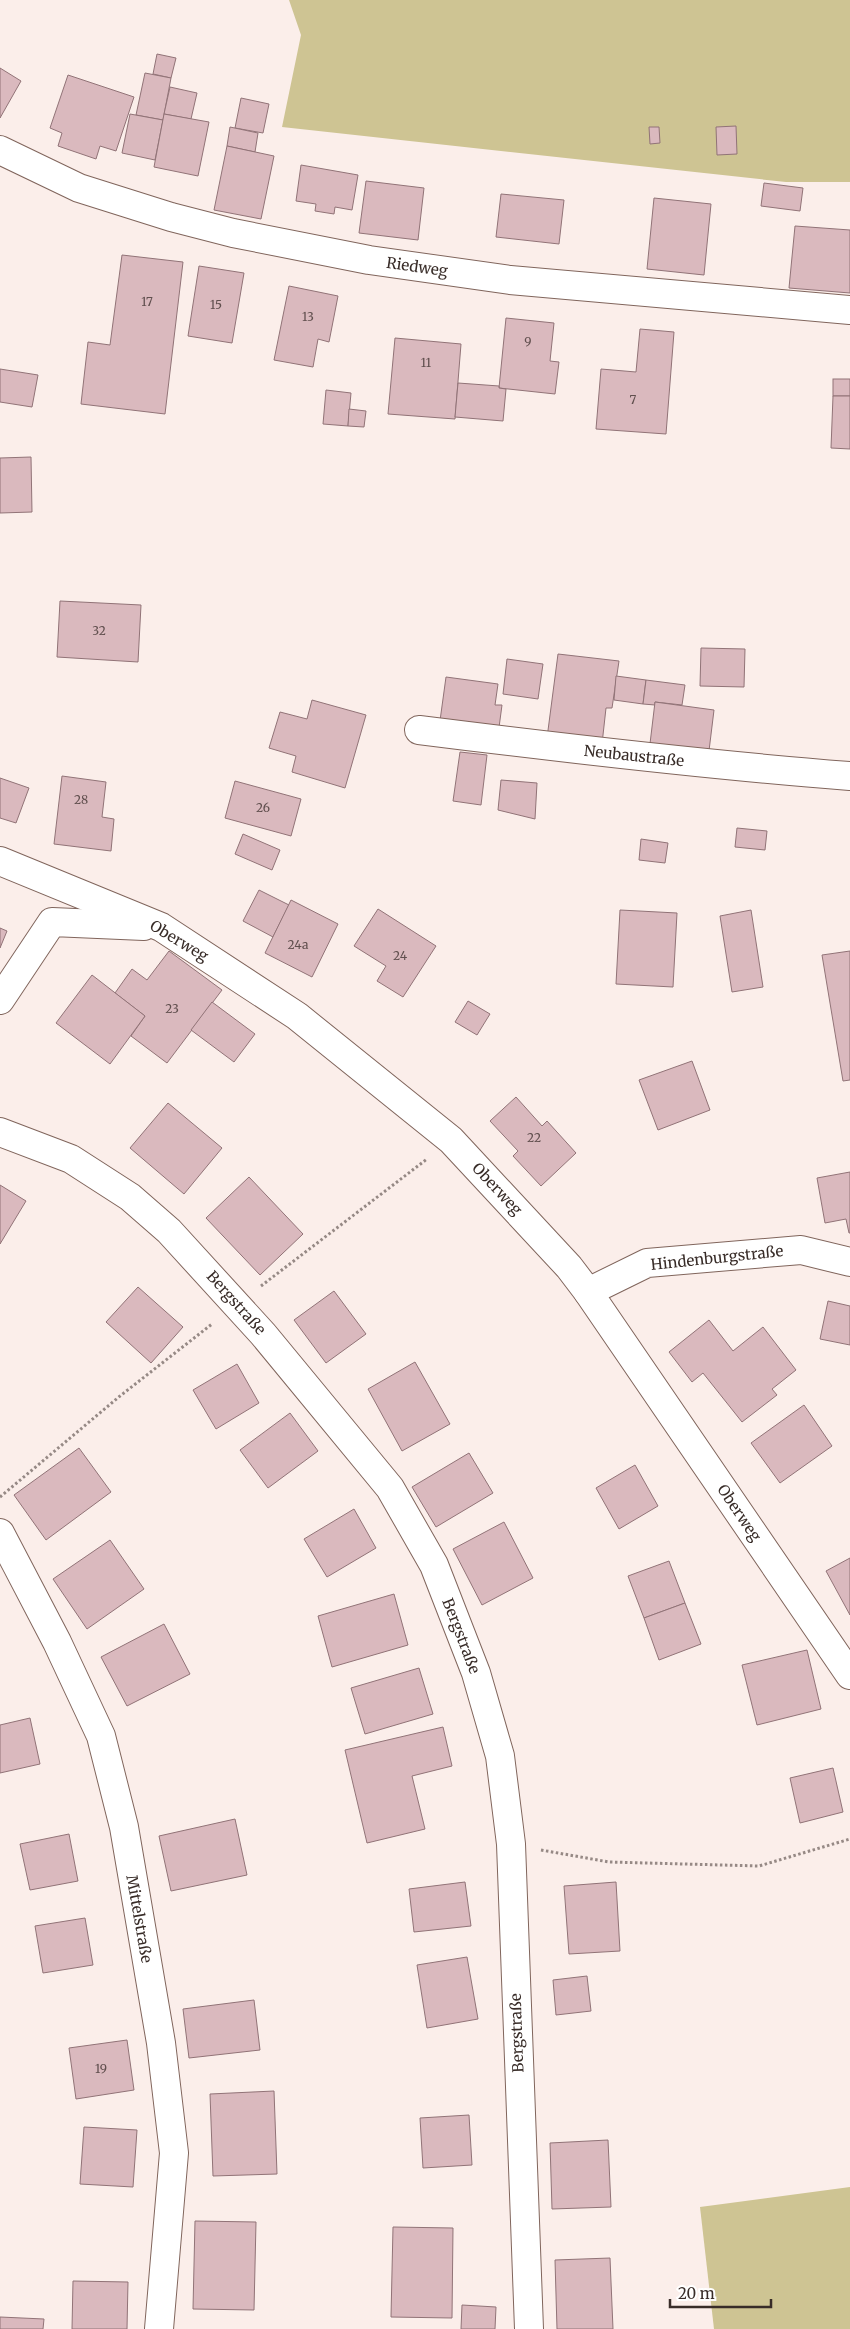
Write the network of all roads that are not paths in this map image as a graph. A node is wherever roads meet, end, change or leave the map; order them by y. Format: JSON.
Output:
{"nodes":[{"id":1,"x":0,"y":150,"type":"edge"},
{"id":2,"x":850,"y":310,"type":"edge"},
{"id":3,"x":419,"y":730,"type":"dead end"},
{"id":4,"x":850,"y":776,"type":"edge"},
{"id":5,"x":0,"y":861,"type":"edge"},
{"id":6,"x":161,"y":927,"type":"junction"},
{"id":7,"x":0,"y":1000,"type":"edge"},
{"id":8,"x":0,"y":1132,"type":"edge"},
{"id":9,"x":850,"y":1262,"type":"edge"},
{"id":10,"x":588,"y":1292,"type":"junction"},
{"id":11,"x":0,"y":1533,"type":"edge"},
{"id":12,"x":850,"y":1675,"type":"edge"},
{"id":13,"x":160,"y":2329,"type":"edge"},
{"id":14,"x":529,"y":2329,"type":"edge"}],
"edges":[{"from":1,"to":2,"type":"street","name":"Riedweg"},
{"from":3,"to":4,"type":"street","name":"Neubaustraße"},
{"from":5,"to":6,"type":"street","name":"Oberweg"},
{"from":6,"to":7,"type":"street"},
{"from":6,"to":10,"type":"street","name":"Oberweg"},
{"from":8,"to":14,"type":"street","name":"Bergstraße"},
{"from":9,"to":10,"type":"street","name":"Hindenburgstraße"},
{"from":10,"to":12,"type":"street","name":"Oberweg"},
{"from":11,"to":13,"type":"street","name":"Mittelstraße"}]}
